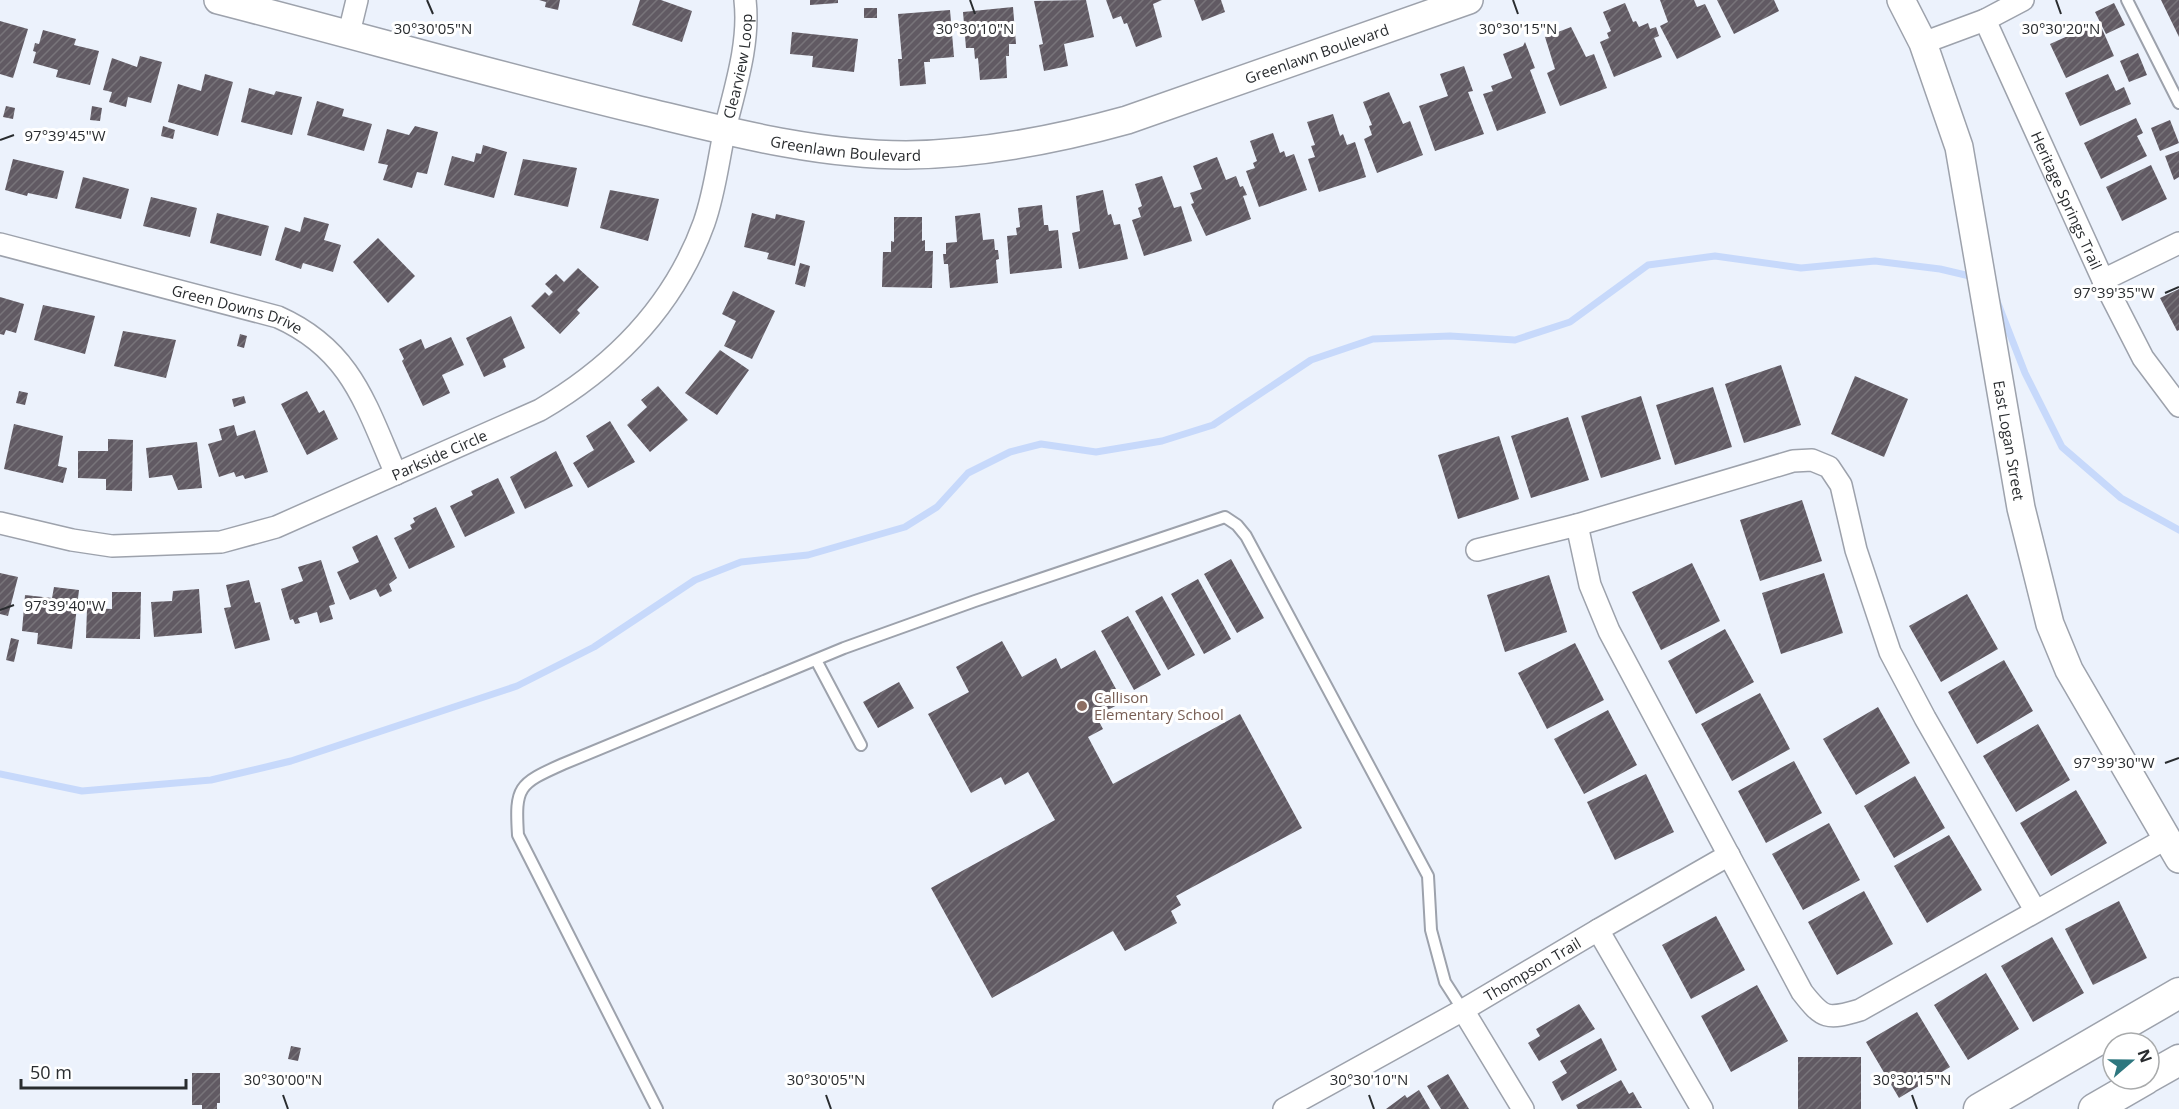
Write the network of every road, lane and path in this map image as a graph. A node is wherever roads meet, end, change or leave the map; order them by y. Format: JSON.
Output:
{"nodes":[{"id":1,"x":218,"y":0,"type":"edge"},
{"id":2,"x":357,"y":0,"type":"edge"},
{"id":3,"x":745,"y":0,"type":"edge"},
{"id":4,"x":1469,"y":0,"type":"edge"},
{"id":5,"x":1901,"y":0,"type":"edge"},
{"id":6,"x":2023,"y":0,"type":"edge"},
{"id":7,"x":2127,"y":0,"type":"edge"},
{"id":8,"x":1985,"y":20,"type":"junction"},
{"id":9,"x":349,"y":33,"type":"junction"},
{"id":10,"x":1923,"y":43,"type":"junction"},
{"id":11,"x":2174,"y":82,"type":"edge"},
{"id":12,"x":2179,"y":103,"type":"edge"},
{"id":13,"x":725,"y":130,"type":"junction"},
{"id":14,"x":2179,"y":243,"type":"edge"},
{"id":15,"x":0,"y":244,"type":"edge"},
{"id":16,"x":2103,"y":280,"type":"junction"},
{"id":17,"x":2179,"y":406,"type":"edge"},
{"id":18,"x":396,"y":474,"type":"junction"},
{"id":19,"x":0,"y":523,"type":"edge"},
{"id":20,"x":1577,"y":525,"type":"junction"},
{"id":21,"x":1477,"y":550,"type":"dead end"},
{"id":22,"x":816,"y":660,"type":"junction"},
{"id":23,"x":861,"y":745,"type":"dead end"},
{"id":24,"x":2173,"y":849,"type":"edge"},
{"id":25,"x":1729,"y":855,"type":"junction"},
{"id":26,"x":2035,"y":910,"type":"junction"},
{"id":27,"x":1598,"y":930,"type":"junction"},
{"id":28,"x":2179,"y":993,"type":"edge"},
{"id":29,"x":1463,"y":1010,"type":"junction"},
{"id":30,"x":2179,"y":1060,"type":"edge"},
{"id":31,"x":2161,"y":1070,"type":"edge"},
{"id":32,"x":2125,"y":1091,"type":"edge"},
{"id":33,"x":657,"y":1109,"type":"edge"},
{"id":34,"x":1284,"y":1109,"type":"edge"},
{"id":35,"x":1523,"y":1109,"type":"edge"},
{"id":36,"x":1702,"y":1109,"type":"edge"},
{"id":37,"x":1979,"y":1109,"type":"edge"},
{"id":38,"x":2094,"y":1109,"type":"edge"}],
"edges":[{"from":1,"to":9,"type":"street","name":"Greenlawn Boulevard"},
{"from":2,"to":9,"type":"street"},
{"from":3,"to":13,"type":"street","name":"Clearview Loop"},
{"from":4,"to":13,"type":"street","name":"Greenlawn Boulevard"},
{"from":5,"to":10,"type":"street","name":"East Logan Street"},
{"from":6,"to":8,"type":"street"},
{"from":7,"to":11,"type":"lane"},
{"from":8,"to":10,"type":"street"},
{"from":8,"to":16,"type":"street","name":"Heritage Springs Trail"},
{"from":9,"to":13,"type":"street","name":"Greenlawn Boulevard"},
{"from":10,"to":24,"type":"street","name":"East Logan Street"},
{"from":11,"to":12,"type":"lane"},
{"from":13,"to":18,"type":"street","name":"Parkside Circle"},
{"from":14,"to":16,"type":"street"},
{"from":15,"to":18,"type":"street","name":"Green Downs Drive"},
{"from":16,"to":17,"type":"street","name":"Heritage Springs Trail"},
{"from":18,"to":19,"type":"street","name":"Parkside Circle"},
{"from":20,"to":21,"type":"street"},
{"from":20,"to":25,"type":"street"},
{"from":20,"to":26,"type":"street"},
{"from":22,"to":23,"type":"lane"},
{"from":22,"to":29,"type":"lane"},
{"from":22,"to":33,"type":"lane"},
{"from":24,"to":26,"type":"street"},
{"from":25,"to":26,"type":"street"},
{"from":25,"to":27,"type":"street"},
{"from":27,"to":29,"type":"street","name":"Thompson Trail"},
{"from":27,"to":36,"type":"street","name":"Thompson Trail"},
{"from":28,"to":37,"type":"main road"},
{"from":29,"to":34,"type":"street","name":"Thompson Trail"},
{"from":29,"to":35,"type":"street"},
{"from":30,"to":31,"type":"main road"},
{"from":32,"to":38,"type":"main road"}]}
